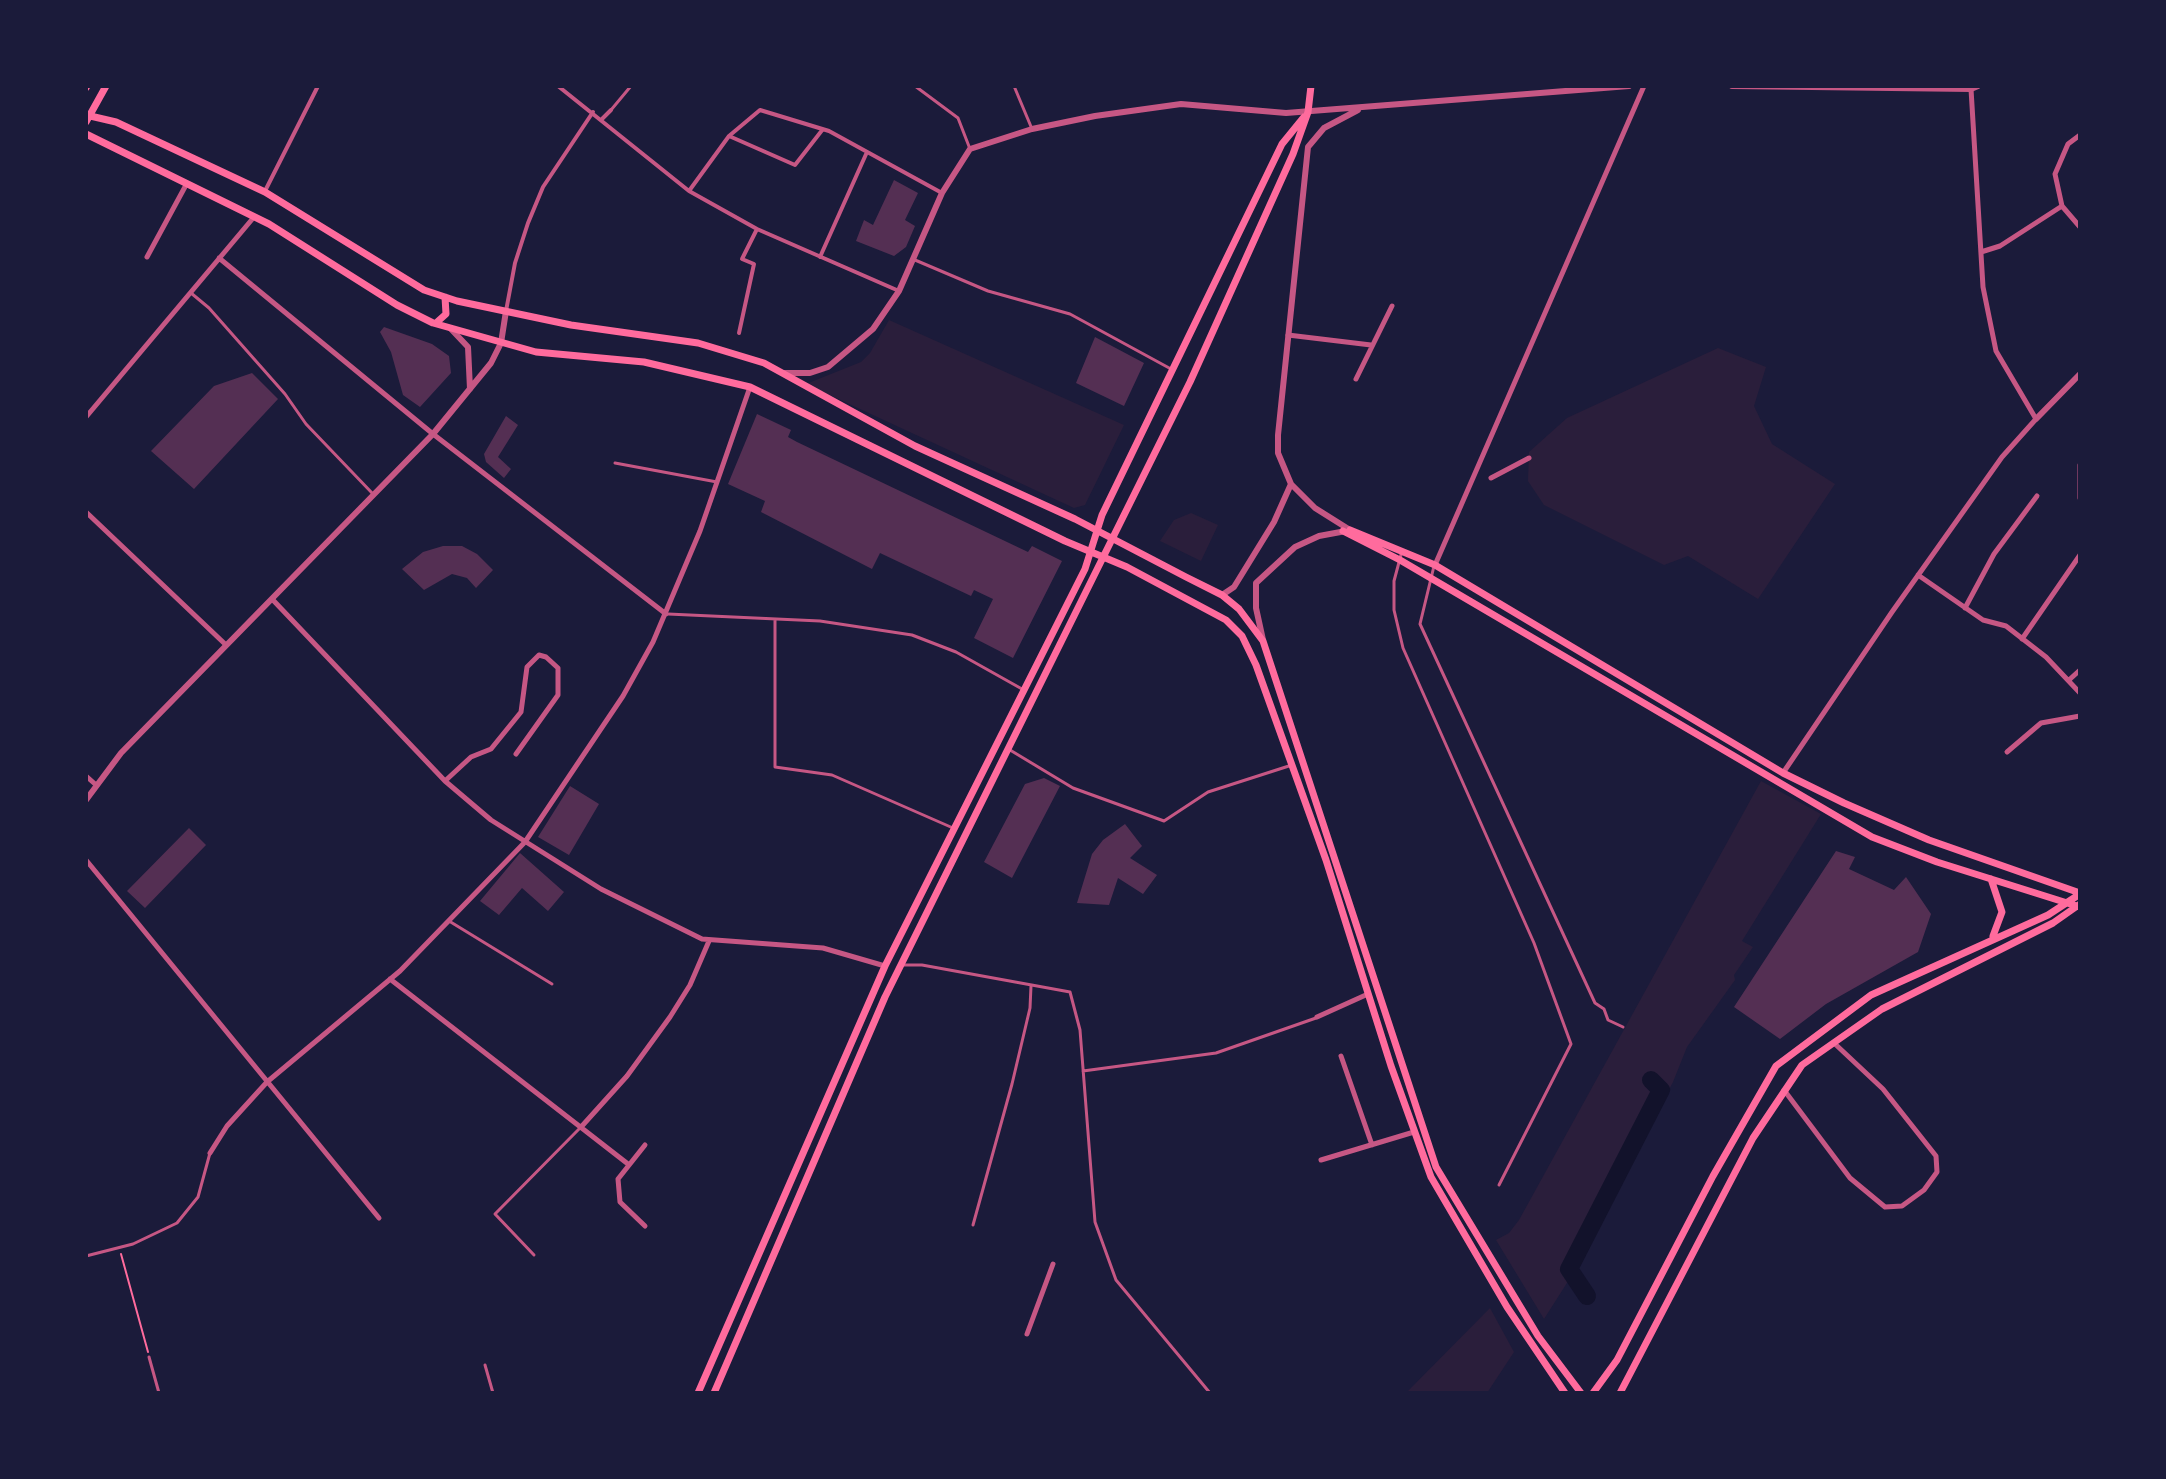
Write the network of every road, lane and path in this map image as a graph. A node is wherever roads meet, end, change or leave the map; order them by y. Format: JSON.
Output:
{"nodes":[{"id":1,"x":106,"y":86,"type":"edge"},
{"id":2,"x":318,"y":86,"type":"edge"},
{"id":3,"x":558,"y":86,"type":"edge"},
{"id":4,"x":631,"y":86,"type":"edge"},
{"id":5,"x":915,"y":86,"type":"edge"},
{"id":6,"x":1014,"y":86,"type":"edge"},
{"id":7,"x":1311,"y":86,"type":"edge"},
{"id":8,"x":1629,"y":86,"type":"edge"},
{"id":9,"x":1644,"y":86,"type":"edge"},
{"id":10,"x":1732,"y":86,"type":"edge"},
{"id":11,"x":1782,"y":86,"type":"edge"},
{"id":12,"x":1587,"y":88,"type":"edge"},
{"id":13,"x":1974,"y":88,"type":"edge"},
{"id":14,"x":1363,"y":107,"type":"junction"},
{"id":15,"x":611,"y":110,"type":"joint"},
{"id":16,"x":593,"y":112,"type":"junction"},
{"id":17,"x":1308,"y":112,"type":"junction"},
{"id":18,"x":87,"y":118,"type":"edge"},
{"id":19,"x":602,"y":119,"type":"junction"},
{"id":20,"x":823,"y":129,"type":"junction"},
{"id":21,"x":1032,"y":129,"type":"junction"},
{"id":22,"x":86,"y":134,"type":"edge"},
{"id":23,"x":2080,"y":135,"type":"edge"},
{"id":24,"x":729,"y":136,"type":"junction"},
{"id":25,"x":970,"y":149,"type":"junction"},
{"id":26,"x":867,"y":152,"type":"junction"},
{"id":27,"x":186,"y":185,"type":"junction"},
{"id":28,"x":689,"y":191,"type":"junction"},
{"id":29,"x":265,"y":192,"type":"junction"},
{"id":30,"x":942,"y":193,"type":"junction"},
{"id":31,"x":2062,"y":206,"type":"junction"},
{"id":32,"x":254,"y":217,"type":"junction"},
{"id":33,"x":2080,"y":227,"type":"edge"},
{"id":34,"x":757,"y":229,"type":"junction"},
{"id":35,"x":1981,"y":252,"type":"junction"},
{"id":36,"x":147,"y":257,"type":"dead end"},
{"id":37,"x":820,"y":257,"type":"junction"},
{"id":38,"x":219,"y":258,"type":"junction"},
{"id":39,"x":912,"y":258,"type":"junction"},
{"id":40,"x":899,"y":291,"type":"junction"},
{"id":41,"x":191,"y":293,"type":"junction"},
{"id":42,"x":445,"y":297,"type":"junction"},
{"id":43,"x":1392,"y":306,"type":"dead end"},
{"id":44,"x":506,"y":311,"type":"junction"},
{"id":45,"x":433,"y":323,"type":"junction"},
{"id":46,"x":451,"y":329,"type":"junction"},
{"id":47,"x":739,"y":333,"type":"dead end"},
{"id":48,"x":1288,"y":335,"type":"junction"},
{"id":49,"x":501,"y":343,"type":"junction"},
{"id":50,"x":1371,"y":345,"type":"junction"},
{"id":51,"x":1171,"y":369,"type":"junction"},
{"id":52,"x":783,"y":373,"type":"junction"},
{"id":53,"x":2080,"y":374,"type":"edge"},
{"id":54,"x":1356,"y":379,"type":"dead end"},
{"id":55,"x":750,"y":387,"type":"junction"},
{"id":56,"x":470,"y":389,"type":"junction"},
{"id":57,"x":86,"y":417,"type":"edge"},
{"id":58,"x":2036,"y":419,"type":"junction"},
{"id":59,"x":433,"y":434,"type":"junction"},
{"id":60,"x":1529,"y":458,"type":"dead end"},
{"id":61,"x":615,"y":463,"type":"dead end"},
{"id":62,"x":2080,"y":465,"type":"edge"},
{"id":63,"x":1491,"y":478,"type":"dead end"},
{"id":64,"x":717,"y":482,"type":"junction"},
{"id":65,"x":1291,"y":484,"type":"junction"},
{"id":66,"x":2037,"y":496,"type":"dead end"},
{"id":67,"x":375,"y":497,"type":"junction"},
{"id":68,"x":2080,"y":498,"type":"edge"},
{"id":69,"x":86,"y":512,"type":"edge"},
{"id":70,"x":1097,"y":531,"type":"junction"},
{"id":71,"x":1346,"y":531,"type":"junction"},
{"id":72,"x":1113,"y":539,"type":"junction"},
{"id":73,"x":1403,"y":549,"type":"junction"},
{"id":74,"x":1090,"y":550,"type":"junction"},
{"id":75,"x":2080,"y":555,"type":"edge"},
{"id":76,"x":1104,"y":556,"type":"junction"},
{"id":77,"x":1400,"y":560,"type":"junction"},
{"id":78,"x":1435,"y":565,"type":"junction"},
{"id":79,"x":1918,"y":575,"type":"junction"},
{"id":80,"x":1431,"y":579,"type":"junction"},
{"id":81,"x":1222,"y":595,"type":"junction"},
{"id":82,"x":272,"y":599,"type":"junction"},
{"id":83,"x":1965,"y":608,"type":"junction"},
{"id":84,"x":666,"y":614,"type":"junction"},
{"id":85,"x":775,"y":619,"type":"junction"},
{"id":86,"x":2022,"y":639,"type":"junction"},
{"id":87,"x":1263,"y":641,"type":"junction"},
{"id":88,"x":225,"y":644,"type":"junction"},
{"id":89,"x":2080,"y":670,"type":"edge"},
{"id":90,"x":2069,"y":680,"type":"junction"},
{"id":91,"x":1022,"y":689,"type":"junction"},
{"id":92,"x":2080,"y":693,"type":"edge"},
{"id":93,"x":2080,"y":716,"type":"edge"},
{"id":94,"x":1008,"y":748,"type":"junction"},
{"id":95,"x":2007,"y":752,"type":"dead end"},
{"id":96,"x":516,"y":754,"type":"dead end"},
{"id":97,"x":1292,"y":765,"type":"junction"},
{"id":98,"x":1783,"y":773,"type":"junction"},
{"id":99,"x":86,"y":776,"type":"edge"},
{"id":100,"x":445,"y":781,"type":"junction"},
{"id":101,"x":95,"y":784,"type":"junction"},
{"id":102,"x":86,"y":800,"type":"edge"},
{"id":103,"x":953,"y":828,"type":"junction"},
{"id":104,"x":525,"y":842,"type":"junction"},
{"id":105,"x":86,"y":860,"type":"edge"},
{"id":106,"x":1991,"y":879,"type":"junction"},
{"id":107,"x":2080,"y":893,"type":"edge"},
{"id":108,"x":2077,"y":905,"type":"edge"},
{"id":109,"x":449,"y":921,"type":"junction"},
{"id":110,"x":1993,"y":937,"type":"junction"},
{"id":111,"x":709,"y":941,"type":"junction"},
{"id":112,"x":900,"y":965,"type":"junction"},
{"id":113,"x":885,"y":966,"type":"junction"},
{"id":114,"x":390,"y":979,"type":"junction"},
{"id":115,"x":552,"y":984,"type":"dead end"},
{"id":116,"x":1031,"y":986,"type":"junction"},
{"id":117,"x":1368,"y":994,"type":"junction"},
{"id":118,"x":1317,"y":1017,"type":"joint"},
{"id":119,"x":1623,"y":1027,"type":"dead end"},
{"id":120,"x":1834,"y":1043,"type":"junction"},
{"id":121,"x":1341,"y":1056,"type":"dead end"},
{"id":122,"x":1083,"y":1071,"type":"junction"},
{"id":123,"x":267,"y":1082,"type":"junction"},
{"id":124,"x":1783,"y":1089,"type":"junction"},
{"id":125,"x":582,"y":1126,"type":"junction"},
{"id":126,"x":1414,"y":1132,"type":"junction"},
{"id":127,"x":645,"y":1145,"type":"dead end"},
{"id":128,"x":1372,"y":1145,"type":"junction"},
{"id":129,"x":210,"y":1153,"type":"joint"},
{"id":130,"x":1321,"y":1160,"type":"dead end"},
{"id":131,"x":628,"y":1164,"type":"junction"},
{"id":132,"x":1499,"y":1185,"type":"dead end"},
{"id":133,"x":379,"y":1218,"type":"dead end"},
{"id":134,"x":973,"y":1225,"type":"dead end"},
{"id":135,"x":645,"y":1226,"type":"dead end"},
{"id":136,"x":119,"y":1249,"type":"junction"},
{"id":137,"x":534,"y":1255,"type":"dead end"},
{"id":138,"x":86,"y":1256,"type":"edge"},
{"id":139,"x":1053,"y":1264,"type":"dead end"},
{"id":140,"x":1027,"y":1334,"type":"dead end"},
{"id":141,"x":149,"y":1357,"type":"joint"},
{"id":142,"x":485,"y":1365,"type":"dead end"},
{"id":143,"x":159,"y":1393,"type":"edge"},
{"id":144,"x":493,"y":1393,"type":"edge"},
{"id":145,"x":698,"y":1393,"type":"edge"},
{"id":146,"x":714,"y":1393,"type":"edge"},
{"id":147,"x":1210,"y":1393,"type":"edge"},
{"id":148,"x":1565,"y":1393,"type":"edge"},
{"id":149,"x":1581,"y":1393,"type":"edge"},
{"id":150,"x":1593,"y":1393,"type":"edge"},
{"id":151,"x":1620,"y":1393,"type":"edge"}],
"edges":[{"from":1,"to":18,"type":"main road"},
{"from":2,"to":29,"type":"street"},
{"from":3,"to":16,"type":"street"},
{"from":4,"to":15,"type":"lane"},
{"from":5,"to":25,"type":"lane"},
{"from":6,"to":21,"type":"lane"},
{"from":7,"to":17,"type":"main road"},
{"from":8,"to":12,"type":"street"},
{"from":9,"to":78,"type":"street"},
{"from":10,"to":11,"type":"street"},
{"from":11,"to":13,"type":"street"},
{"from":12,"to":14,"type":"street"},
{"from":13,"to":35,"type":"street"},
{"from":14,"to":17,"type":"street"},
{"from":14,"to":48,"type":"street"},
{"from":15,"to":19,"type":"street"},
{"from":16,"to":19,"type":"street"},
{"from":16,"to":44,"type":"street"},
{"from":17,"to":21,"type":"street"},
{"from":17,"to":51,"type":"main road"},
{"from":17,"to":72,"type":"main road"},
{"from":18,"to":29,"type":"main road"},
{"from":19,"to":28,"type":"street"},
{"from":20,"to":24,"type":"street"},
{"from":20,"to":24,"type":"street"},
{"from":20,"to":26,"type":"street"},
{"from":21,"to":25,"type":"street"},
{"from":22,"to":27,"type":"main road"},
{"from":23,"to":31,"type":"street"},
{"from":24,"to":28,"type":"street"},
{"from":25,"to":30,"type":"street"},
{"from":26,"to":30,"type":"street"},
{"from":26,"to":37,"type":"street"},
{"from":27,"to":32,"type":"main road"},
{"from":27,"to":36,"type":"street"},
{"from":28,"to":34,"type":"street"},
{"from":29,"to":42,"type":"main road"},
{"from":30,"to":39,"type":"street"},
{"from":31,"to":33,"type":"street"},
{"from":31,"to":35,"type":"street"},
{"from":32,"to":38,"type":"street"},
{"from":32,"to":45,"type":"main road"},
{"from":34,"to":37,"type":"street"},
{"from":34,"to":47,"type":"street"},
{"from":35,"to":58,"type":"street"},
{"from":37,"to":40,"type":"street"},
{"from":38,"to":41,"type":"street"},
{"from":38,"to":59,"type":"street"},
{"from":39,"to":40,"type":"street"},
{"from":39,"to":51,"type":"lane"},
{"from":40,"to":52,"type":"street"},
{"from":41,"to":57,"type":"street"},
{"from":41,"to":67,"type":"lane"},
{"from":42,"to":44,"type":"main road"},
{"from":42,"to":45,"type":"main road"},
{"from":43,"to":50,"type":"street"},
{"from":44,"to":49,"type":"street"},
{"from":44,"to":52,"type":"main road"},
{"from":45,"to":46,"type":"main road"},
{"from":46,"to":49,"type":"main road"},
{"from":46,"to":56,"type":"street"},
{"from":48,"to":50,"type":"street"},
{"from":48,"to":65,"type":"street"},
{"from":49,"to":55,"type":"main road"},
{"from":49,"to":56,"type":"street"},
{"from":50,"to":54,"type":"street"},
{"from":51,"to":70,"type":"main road"},
{"from":52,"to":70,"type":"main road"},
{"from":53,"to":58,"type":"street"},
{"from":55,"to":64,"type":"street"},
{"from":55,"to":74,"type":"main road"},
{"from":56,"to":59,"type":"street"},
{"from":58,"to":79,"type":"street"},
{"from":59,"to":67,"type":"street"},
{"from":59,"to":84,"type":"street"},
{"from":60,"to":63,"type":"street"},
{"from":61,"to":64,"type":"lane"},
{"from":62,"to":68,"type":"street"},
{"from":64,"to":84,"type":"street"},
{"from":65,"to":71,"type":"street"},
{"from":65,"to":81,"type":"street"},
{"from":66,"to":83,"type":"street"},
{"from":67,"to":82,"type":"street"},
{"from":69,"to":88,"type":"street"},
{"from":70,"to":72,"type":"main road"},
{"from":70,"to":74,"type":"main road"},
{"from":71,"to":73,"type":"main road"},
{"from":71,"to":77,"type":"main road"},
{"from":71,"to":87,"type":"street"},
{"from":72,"to":76,"type":"main road"},
{"from":72,"to":81,"type":"main road"},
{"from":73,"to":77,"type":"lane"},
{"from":73,"to":78,"type":"main road"},
{"from":74,"to":76,"type":"main road"},
{"from":74,"to":91,"type":"main road"},
{"from":75,"to":86,"type":"street"},
{"from":76,"to":94,"type":"main road"},
{"from":76,"to":97,"type":"main road"},
{"from":77,"to":80,"type":"main road"},
{"from":77,"to":132,"type":"lane"},
{"from":78,"to":80,"type":"lane"},
{"from":78,"to":98,"type":"main road"},
{"from":79,"to":83,"type":"street"},
{"from":79,"to":98,"type":"street"},
{"from":80,"to":106,"type":"main road"},
{"from":80,"to":119,"type":"lane"},
{"from":81,"to":87,"type":"main road"},
{"from":82,"to":88,"type":"street"},
{"from":82,"to":100,"type":"street"},
{"from":83,"to":86,"type":"street"},
{"from":84,"to":85,"type":"lane"},
{"from":84,"to":104,"type":"street"},
{"from":85,"to":91,"type":"lane"},
{"from":85,"to":103,"type":"lane"},
{"from":86,"to":90,"type":"street"},
{"from":87,"to":149,"type":"main road"},
{"from":88,"to":101,"type":"street"},
{"from":89,"to":90,"type":"street"},
{"from":90,"to":92,"type":"street"},
{"from":91,"to":103,"type":"main road"},
{"from":93,"to":95,"type":"street"},
{"from":94,"to":97,"type":"lane"},
{"from":94,"to":112,"type":"main road"},
{"from":96,"to":100,"type":"street"},
{"from":97,"to":117,"type":"main road"},
{"from":98,"to":107,"type":"main road"},
{"from":99,"to":101,"type":"street"},
{"from":100,"to":104,"type":"street"},
{"from":101,"to":102,"type":"street"},
{"from":103,"to":113,"type":"main road"},
{"from":104,"to":109,"type":"street"},
{"from":104,"to":111,"type":"street"},
{"from":105,"to":123,"type":"street"},
{"from":106,"to":108,"type":"main road"},
{"from":106,"to":110,"type":"main road"},
{"from":107,"to":108,"type":"main road"},
{"from":108,"to":110,"type":"main road"},
{"from":108,"to":120,"type":"main road"},
{"from":109,"to":114,"type":"street"},
{"from":109,"to":115,"type":"lane"},
{"from":110,"to":150,"type":"main road"},
{"from":111,"to":113,"type":"street"},
{"from":111,"to":125,"type":"street"},
{"from":112,"to":116,"type":"lane"},
{"from":112,"to":146,"type":"main road"},
{"from":113,"to":145,"type":"main road"},
{"from":114,"to":123,"type":"street"},
{"from":114,"to":125,"type":"street"},
{"from":116,"to":122,"type":"lane"},
{"from":116,"to":134,"type":"lane"},
{"from":117,"to":118,"type":"street"},
{"from":117,"to":126,"type":"main road"},
{"from":118,"to":122,"type":"lane"},
{"from":120,"to":124,"type":"main road"},
{"from":120,"to":124,"type":"street"},
{"from":121,"to":128,"type":"street"},
{"from":122,"to":147,"type":"lane"},
{"from":123,"to":129,"type":"street"},
{"from":123,"to":133,"type":"street"},
{"from":124,"to":151,"type":"main road"},
{"from":125,"to":131,"type":"street"},
{"from":125,"to":137,"type":"lane"},
{"from":126,"to":128,"type":"street"},
{"from":126,"to":148,"type":"main road"},
{"from":127,"to":131,"type":"street"},
{"from":128,"to":130,"type":"street"},
{"from":129,"to":136,"type":"lane"},
{"from":131,"to":135,"type":"street"},
{"from":136,"to":138,"type":"lane"},
{"from":136,"to":141,"type":"path"},
{"from":139,"to":140,"type":"street"},
{"from":141,"to":143,"type":"lane"},
{"from":142,"to":144,"type":"lane"}]}
